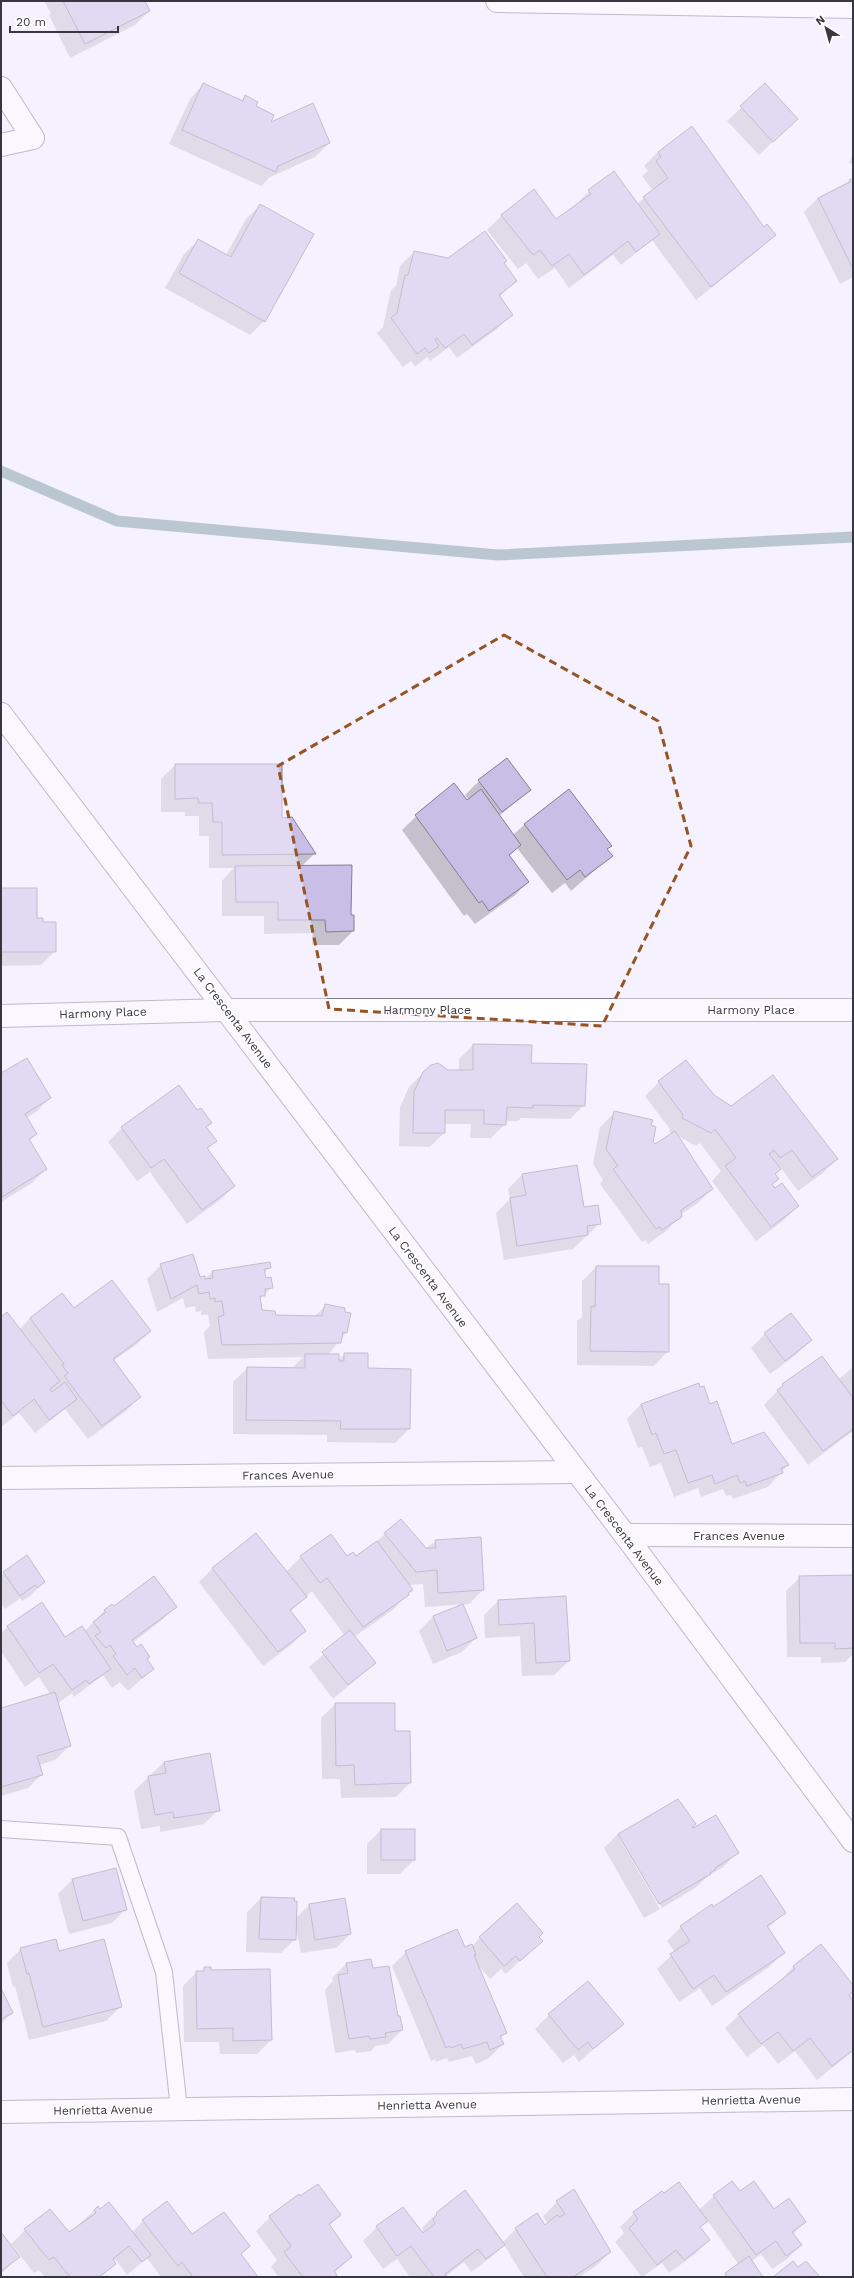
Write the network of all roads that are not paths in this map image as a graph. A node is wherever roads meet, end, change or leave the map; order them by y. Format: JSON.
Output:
{"nodes":[{"id":1,"x":498,"y":1,"type":"edge"},
{"id":2,"x":853,"y":6,"type":"edge"},
{"id":3,"x":1,"y":88,"type":"edge"},
{"id":4,"x":1,"y":145,"type":"edge"},
{"id":5,"x":1,"y":714,"type":"edge"},
{"id":6,"x":227,"y":1010,"type":"junction"},
{"id":7,"x":853,"y":1010,"type":"edge"},
{"id":8,"x":1,"y":1016,"type":"edge"},
{"id":9,"x":576,"y":1472,"type":"junction"},
{"id":10,"x":1,"y":1478,"type":"edge"},
{"id":11,"x":625,"y":1535,"type":"junction"},
{"id":12,"x":853,"y":1536,"type":"edge"},
{"id":13,"x":1,"y":1829,"type":"edge"},
{"id":14,"x":853,"y":1841,"type":"edge"},
{"id":15,"x":853,"y":2098,"type":"edge"},
{"id":16,"x":179,"y":2109,"type":"junction"},
{"id":17,"x":1,"y":2112,"type":"edge"}],
"edges":[{"from":1,"to":2,"type":"street"},
{"from":3,"to":4,"type":"street"},
{"from":5,"to":6,"type":"street","name":"La Crescenta Avenue"},
{"from":6,"to":7,"type":"street","name":"Harmony Place"},
{"from":6,"to":8,"type":"street","name":"Harmony Place"},
{"from":6,"to":9,"type":"street","name":"La Crescenta Avenue"},
{"from":9,"to":10,"type":"street","name":"Frances Avenue"},
{"from":9,"to":11,"type":"street","name":"La Crescenta Avenue"},
{"from":11,"to":12,"type":"street","name":"Frances Avenue"},
{"from":11,"to":14,"type":"street","name":"La Crescenta Avenue"},
{"from":13,"to":16,"type":"lane"},
{"from":15,"to":16,"type":"street","name":"Henrietta Avenue"},
{"from":16,"to":17,"type":"street","name":"Henrietta Avenue"}]}
